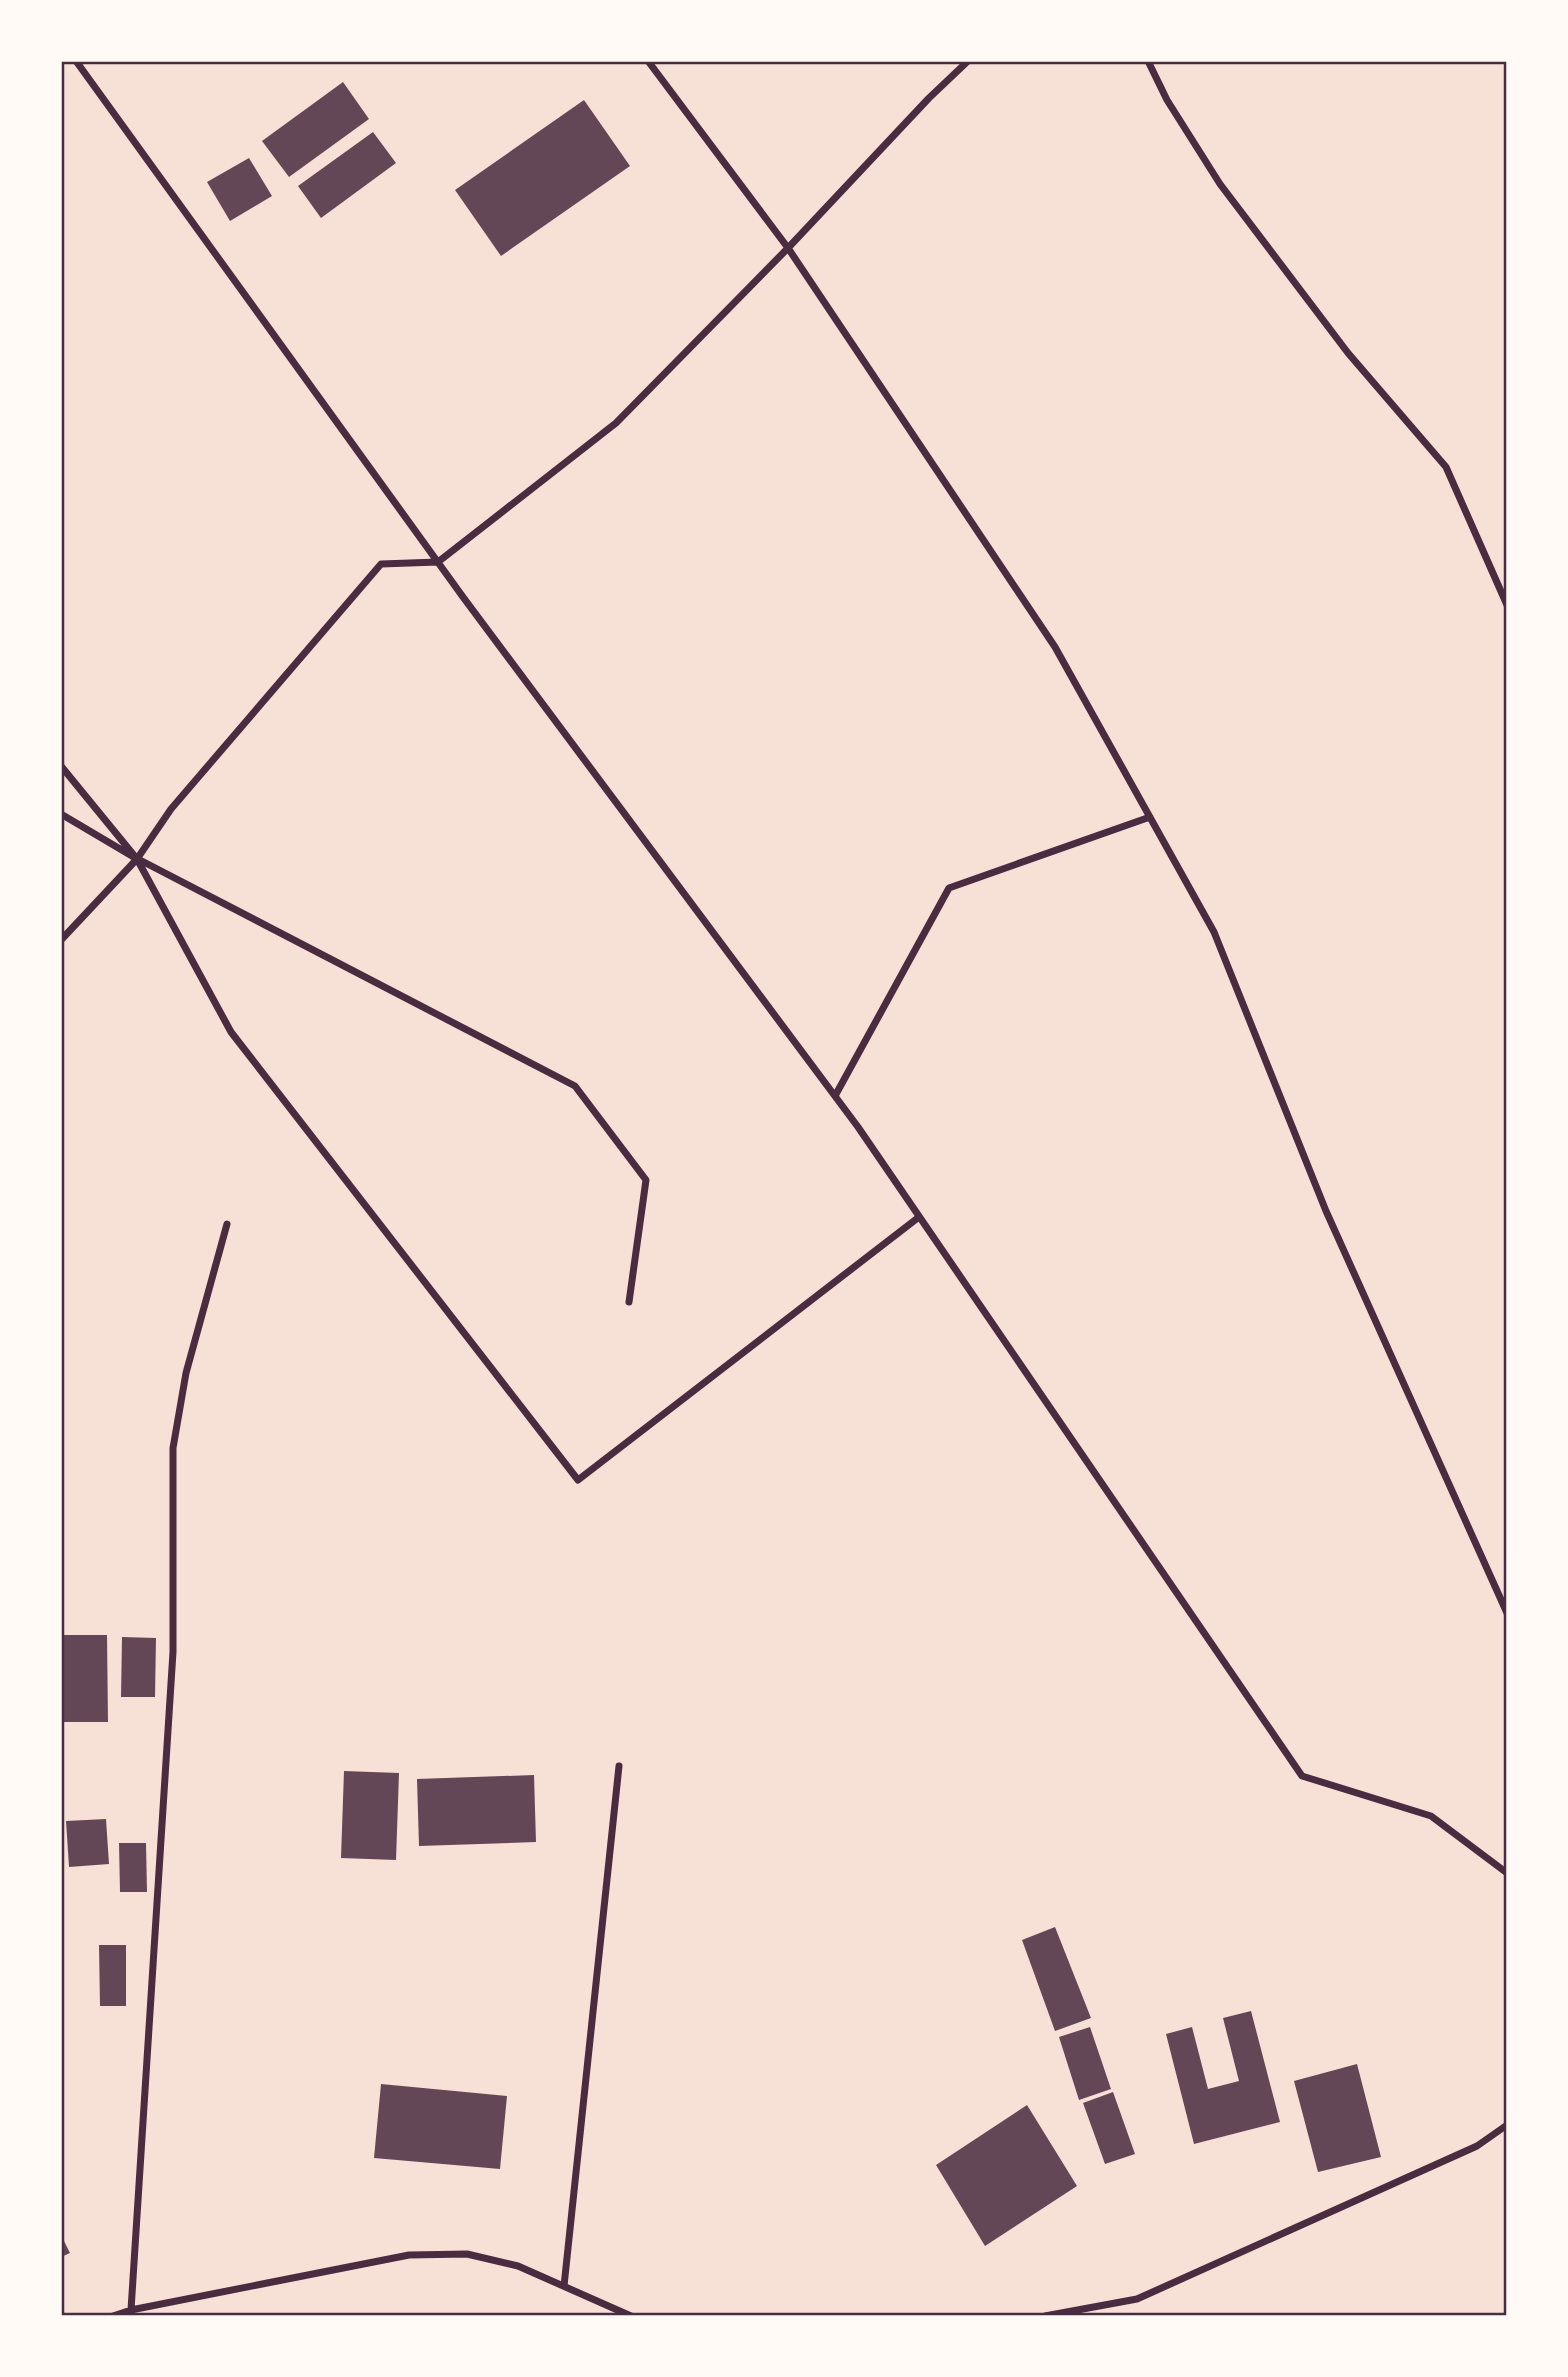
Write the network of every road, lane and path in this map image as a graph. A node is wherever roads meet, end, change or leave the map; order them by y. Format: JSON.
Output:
{"nodes":[{"id":1,"x":76,"y":61,"type":"edge"},
{"id":2,"x":648,"y":61,"type":"edge"},
{"id":3,"x":968,"y":61,"type":"edge"},
{"id":4,"x":1148,"y":61,"type":"edge"},
{"id":5,"x":788,"y":248,"type":"junction"},
{"id":6,"x":438,"y":562,"type":"junction"},
{"id":7,"x":1507,"y":606,"type":"edge"},
{"id":8,"x":61,"y":766,"type":"edge"},
{"id":9,"x":61,"y":814,"type":"edge"},
{"id":10,"x":1150,"y":817,"type":"junction"},
{"id":11,"x":137,"y":859,"type":"junction"},
{"id":12,"x":61,"y":940,"type":"edge"},
{"id":13,"x":835,"y":1096,"type":"junction"},
{"id":14,"x":919,"y":1217,"type":"junction"},
{"id":15,"x":227,"y":1224,"type":"dead end"},
{"id":16,"x":629,"y":1302,"type":"dead end"},
{"id":17,"x":1507,"y":1613,"type":"edge"},
{"id":18,"x":619,"y":1766,"type":"dead end"},
{"id":19,"x":1507,"y":1874,"type":"edge"},
{"id":20,"x":1507,"y":2125,"type":"edge"},
{"id":21,"x":564,"y":2286,"type":"junction"},
{"id":22,"x":131,"y":2310,"type":"junction"},
{"id":23,"x":113,"y":2316,"type":"edge"},
{"id":24,"x":631,"y":2316,"type":"edge"},
{"id":25,"x":1045,"y":2316,"type":"edge"}],
"edges":[{"from":1,"to":6,"type":"street"},
{"from":2,"to":5,"type":"street"},
{"from":3,"to":5,"type":"street"},
{"from":4,"to":7,"type":"street"},
{"from":5,"to":6,"type":"street"},
{"from":5,"to":10,"type":"street"},
{"from":6,"to":11,"type":"street"},
{"from":6,"to":13,"type":"street"},
{"from":8,"to":11,"type":"street"},
{"from":9,"to":11,"type":"street"},
{"from":10,"to":13,"type":"street"},
{"from":10,"to":17,"type":"street"},
{"from":11,"to":12,"type":"street"},
{"from":11,"to":14,"type":"street"},
{"from":11,"to":16,"type":"street"},
{"from":13,"to":14,"type":"street"},
{"from":14,"to":19,"type":"street"},
{"from":15,"to":22,"type":"street"},
{"from":18,"to":21,"type":"street"},
{"from":20,"to":25,"type":"street"},
{"from":21,"to":22,"type":"street"},
{"from":21,"to":24,"type":"street"},
{"from":22,"to":23,"type":"street"}]}
